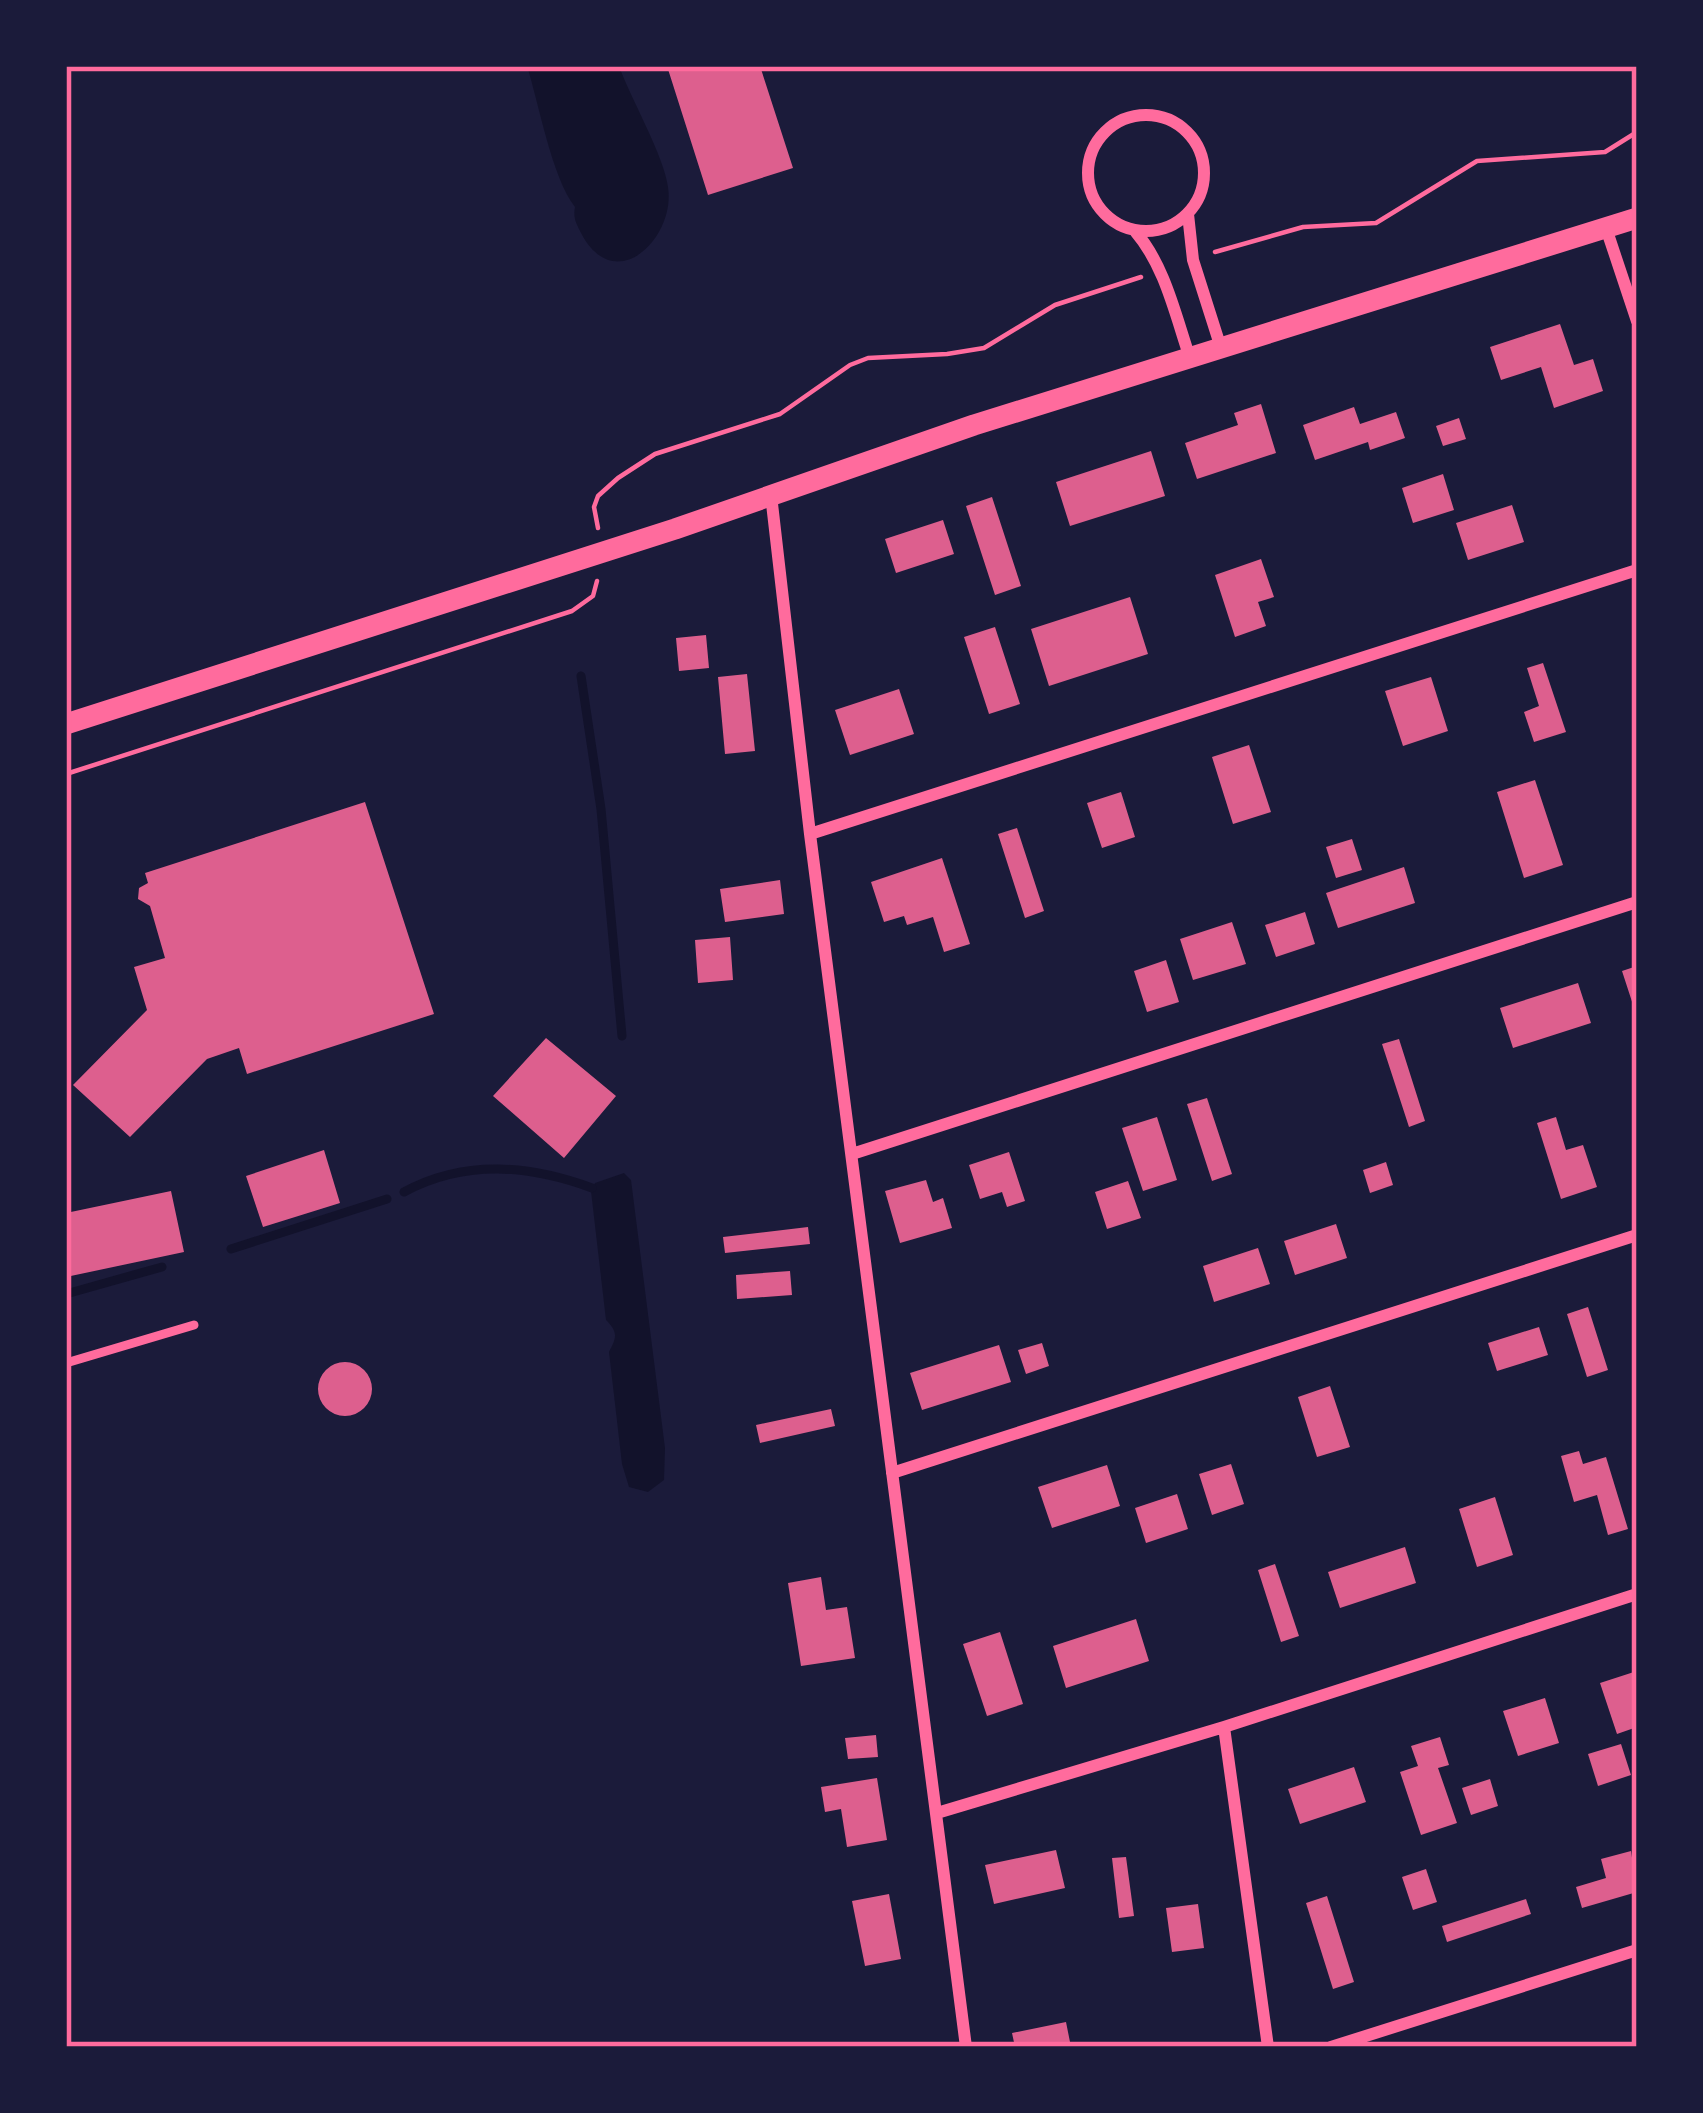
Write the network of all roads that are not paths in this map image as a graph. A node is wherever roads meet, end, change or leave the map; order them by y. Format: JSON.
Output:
{"nodes":[{"id":1,"x":1188,"y":214,"type":"junction"},
{"id":2,"x":1637,"y":218,"type":"edge"},
{"id":3,"x":1606,"y":228,"type":"junction"},
{"id":4,"x":1135,"y":231,"type":"junction"},
{"id":5,"x":1637,"y":321,"type":"edge"},
{"id":6,"x":1221,"y":348,"type":"junction"},
{"id":7,"x":1190,"y":358,"type":"junction"},
{"id":8,"x":772,"y":495,"type":"junction"},
{"id":9,"x":1637,"y":570,"type":"edge"},
{"id":10,"x":66,"y":724,"type":"edge"},
{"id":11,"x":810,"y":834,"type":"junction"},
{"id":12,"x":1637,"y":902,"type":"edge"},
{"id":13,"x":852,"y":1154,"type":"junction"},
{"id":14,"x":1637,"y":1235,"type":"edge"},
{"id":15,"x":194,"y":1325,"type":"dead end"},
{"id":16,"x":66,"y":1364,"type":"edge"},
{"id":17,"x":892,"y":1473,"type":"junction"},
{"id":18,"x":1637,"y":1594,"type":"edge"},
{"id":19,"x":1224,"y":1727,"type":"junction"},
{"id":20,"x":937,"y":1813,"type":"junction"},
{"id":21,"x":1637,"y":1950,"type":"edge"},
{"id":22,"x":966,"y":2047,"type":"edge"},
{"id":23,"x":1268,"y":2047,"type":"edge"},
{"id":24,"x":1331,"y":2047,"type":"edge"}],
"edges":[{"from":1,"to":4,"type":"street"},
{"from":1,"to":4,"type":"street"},
{"from":1,"to":6,"type":"street"},
{"from":2,"to":3,"type":"street"},
{"from":3,"to":5,"type":"street"},
{"from":3,"to":6,"type":"street"},
{"from":4,"to":7,"type":"street"},
{"from":6,"to":7,"type":"street"},
{"from":7,"to":8,"type":"street"},
{"from":8,"to":10,"type":"street"},
{"from":8,"to":11,"type":"street"},
{"from":9,"to":11,"type":"street"},
{"from":11,"to":13,"type":"street"},
{"from":12,"to":13,"type":"street"},
{"from":13,"to":17,"type":"street"},
{"from":14,"to":17,"type":"street"},
{"from":15,"to":16,"type":"lane"},
{"from":17,"to":20,"type":"street"},
{"from":18,"to":19,"type":"street"},
{"from":19,"to":20,"type":"street"},
{"from":19,"to":23,"type":"street"},
{"from":20,"to":22,"type":"street"},
{"from":21,"to":24,"type":"street"}]}
